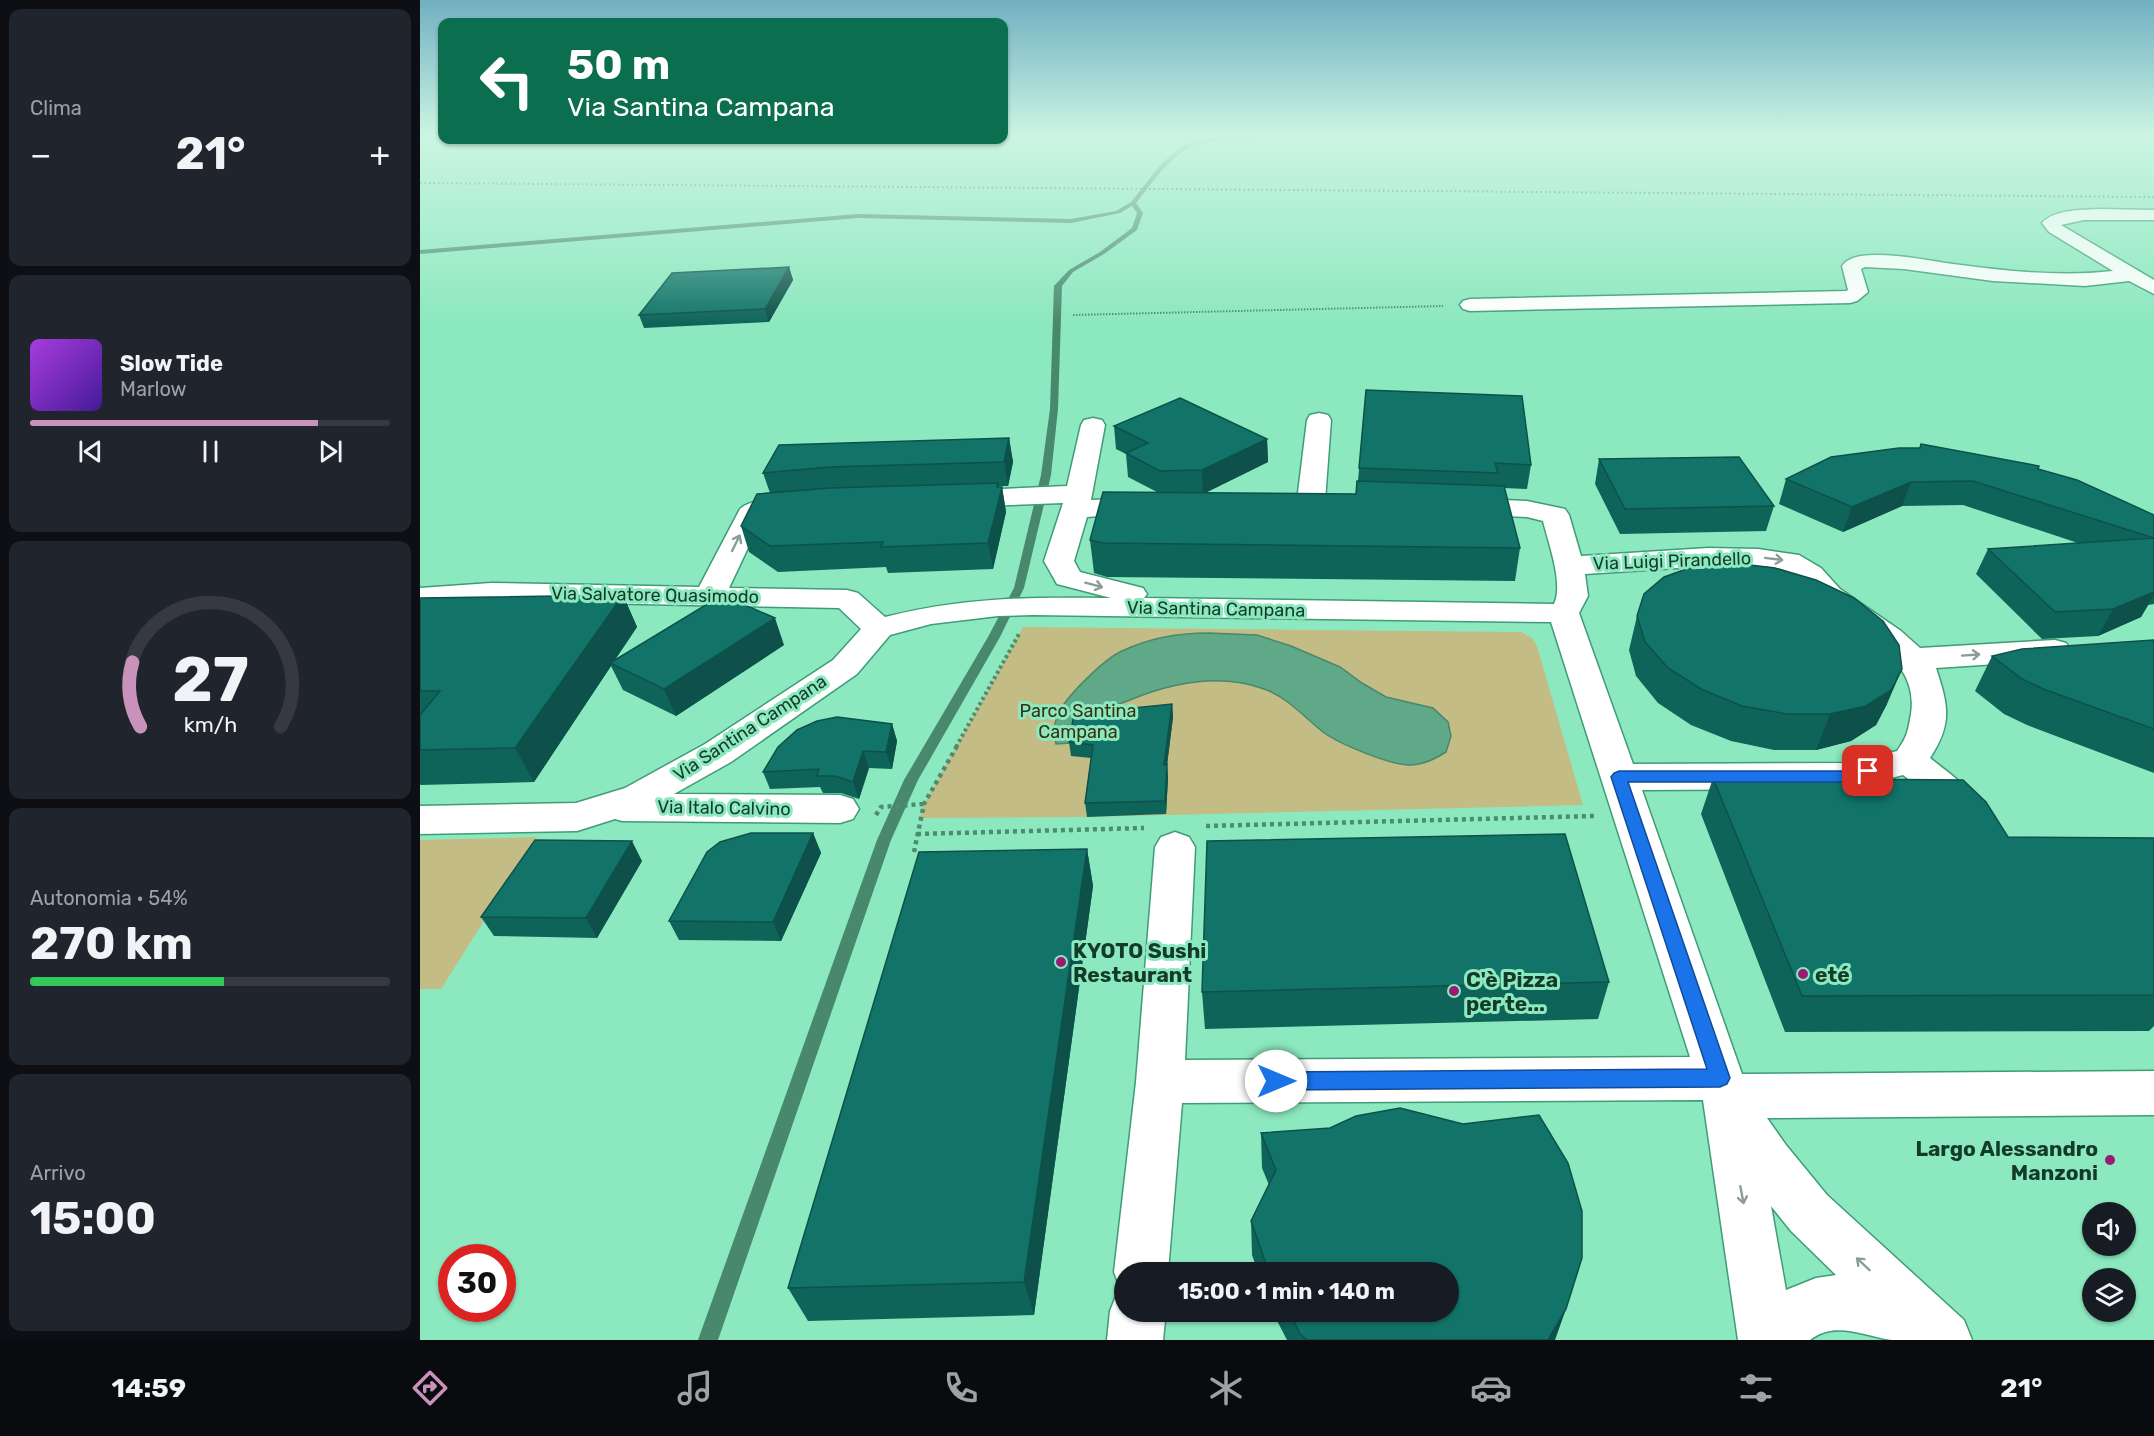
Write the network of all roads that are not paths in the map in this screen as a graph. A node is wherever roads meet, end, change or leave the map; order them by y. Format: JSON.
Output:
{"nodes":[{"id":1,"x":2154,"y":215,"type":"edge"},
{"id":2,"x":2132,"y":275,"type":"junction"},
{"id":3,"x":2154,"y":288,"type":"edge"},
{"id":4,"x":1470,"y":305,"type":"road end"},
{"id":5,"x":1319,"y":420,"type":"dead end"},
{"id":6,"x":1093,"y":425,"type":"dead end"},
{"id":7,"x":1072,"y":499,"type":"junction"},
{"id":8,"x":930,"y":500,"type":"edge"},
{"id":9,"x":1310,"y":501,"type":"edge"},
{"id":10,"x":804,"y":505,"type":"edge"},
{"id":11,"x":1436,"y":505,"type":"edge"},
{"id":12,"x":1169,"y":506,"type":"edge"},
{"id":13,"x":1569,"y":566,"type":"junction"},
{"id":14,"x":710,"y":596,"type":"junction"},
{"id":15,"x":420,"y":597,"type":"edge"},
{"id":16,"x":1192,"y":608,"type":"junction"},
{"id":17,"x":1564,"y":613,"type":"junction"},
{"id":18,"x":879,"y":628,"type":"junction"},
{"id":19,"x":2084,"y":648,"type":"edge"},
{"id":20,"x":1913,"y":659,"type":"junction"},
{"id":21,"x":1909,"y":761,"type":"junction"},
{"id":22,"x":1619,"y":777,"type":"junction"},
{"id":23,"x":609,"y":807,"type":"junction"},
{"id":24,"x":840,"y":809,"type":"dead end"},
{"id":25,"x":420,"y":820,"type":"edge"},
{"id":26,"x":1178,"y":833,"type":"road end"},
{"id":27,"x":1994,"y":837,"type":"edge"},
{"id":28,"x":1160,"y":1082,"type":"junction"},
{"id":29,"x":1723,"y":1087,"type":"junction"},
{"id":30,"x":2154,"y":1092,"type":"edge"},
{"id":31,"x":1142,"y":1262,"type":"edge"},
{"id":32,"x":1137,"y":1322,"type":"edge"},
{"id":33,"x":1942,"y":1338,"type":"edge"},
{"id":34,"x":1135,"y":1340,"type":"edge"},
{"id":35,"x":1766,"y":1340,"type":"edge"},
{"id":36,"x":1774,"y":1340,"type":"edge"}],
"edges":[{"from":1,"to":2,"type":"street"},
{"from":2,"to":3,"type":"street"},
{"from":2,"to":4,"type":"street"},
{"from":5,"to":9,"type":"street"},
{"from":6,"to":7,"type":"street"},
{"from":7,"to":8,"type":"street"},
{"from":7,"to":12,"type":"street"},
{"from":7,"to":16,"type":"street","one_way":true},
{"from":14,"to":10,"type":"street","one_way":true},
{"from":11,"to":13,"type":"street"},
{"from":13,"to":17,"type":"street"},
{"from":13,"to":20,"type":"street","name":"Via Luigi Pirandello","one_way":true},
{"from":14,"to":15,"type":"street","name":"Via Salvatore Quasimodo"},
{"from":14,"to":18,"type":"street","name":"Via Salvatore Quasimodo"},
{"from":16,"to":17,"type":"street","name":"Via Santina Campana"},
{"from":16,"to":18,"type":"street","name":"Via Santina Campana"},
{"from":17,"to":22,"type":"street"},
{"from":18,"to":23,"type":"street","name":"Via Santina Campana"},
{"from":20,"to":19,"type":"street","one_way":true},
{"from":20,"to":21,"type":"street","name":"Via Luigi Pirandello"},
{"from":21,"to":22,"type":"street"},
{"from":21,"to":27,"type":"street"},
{"from":22,"to":29,"type":"street"},
{"from":23,"to":24,"type":"street","name":"Via Italo Calvino"},
{"from":23,"to":25,"type":"street","name":"Via Santina Campana"},
{"from":26,"to":28,"type":"street"},
{"from":28,"to":29,"type":"street"},
{"from":28,"to":31,"type":"street"},
{"from":29,"to":30,"type":"street"},
{"from":33,"to":29,"type":"street","one_way":true},
{"from":29,"to":35,"type":"street","one_way":true},
{"from":32,"to":34,"type":"street"},
{"from":33,"to":36,"type":"street"}]}
